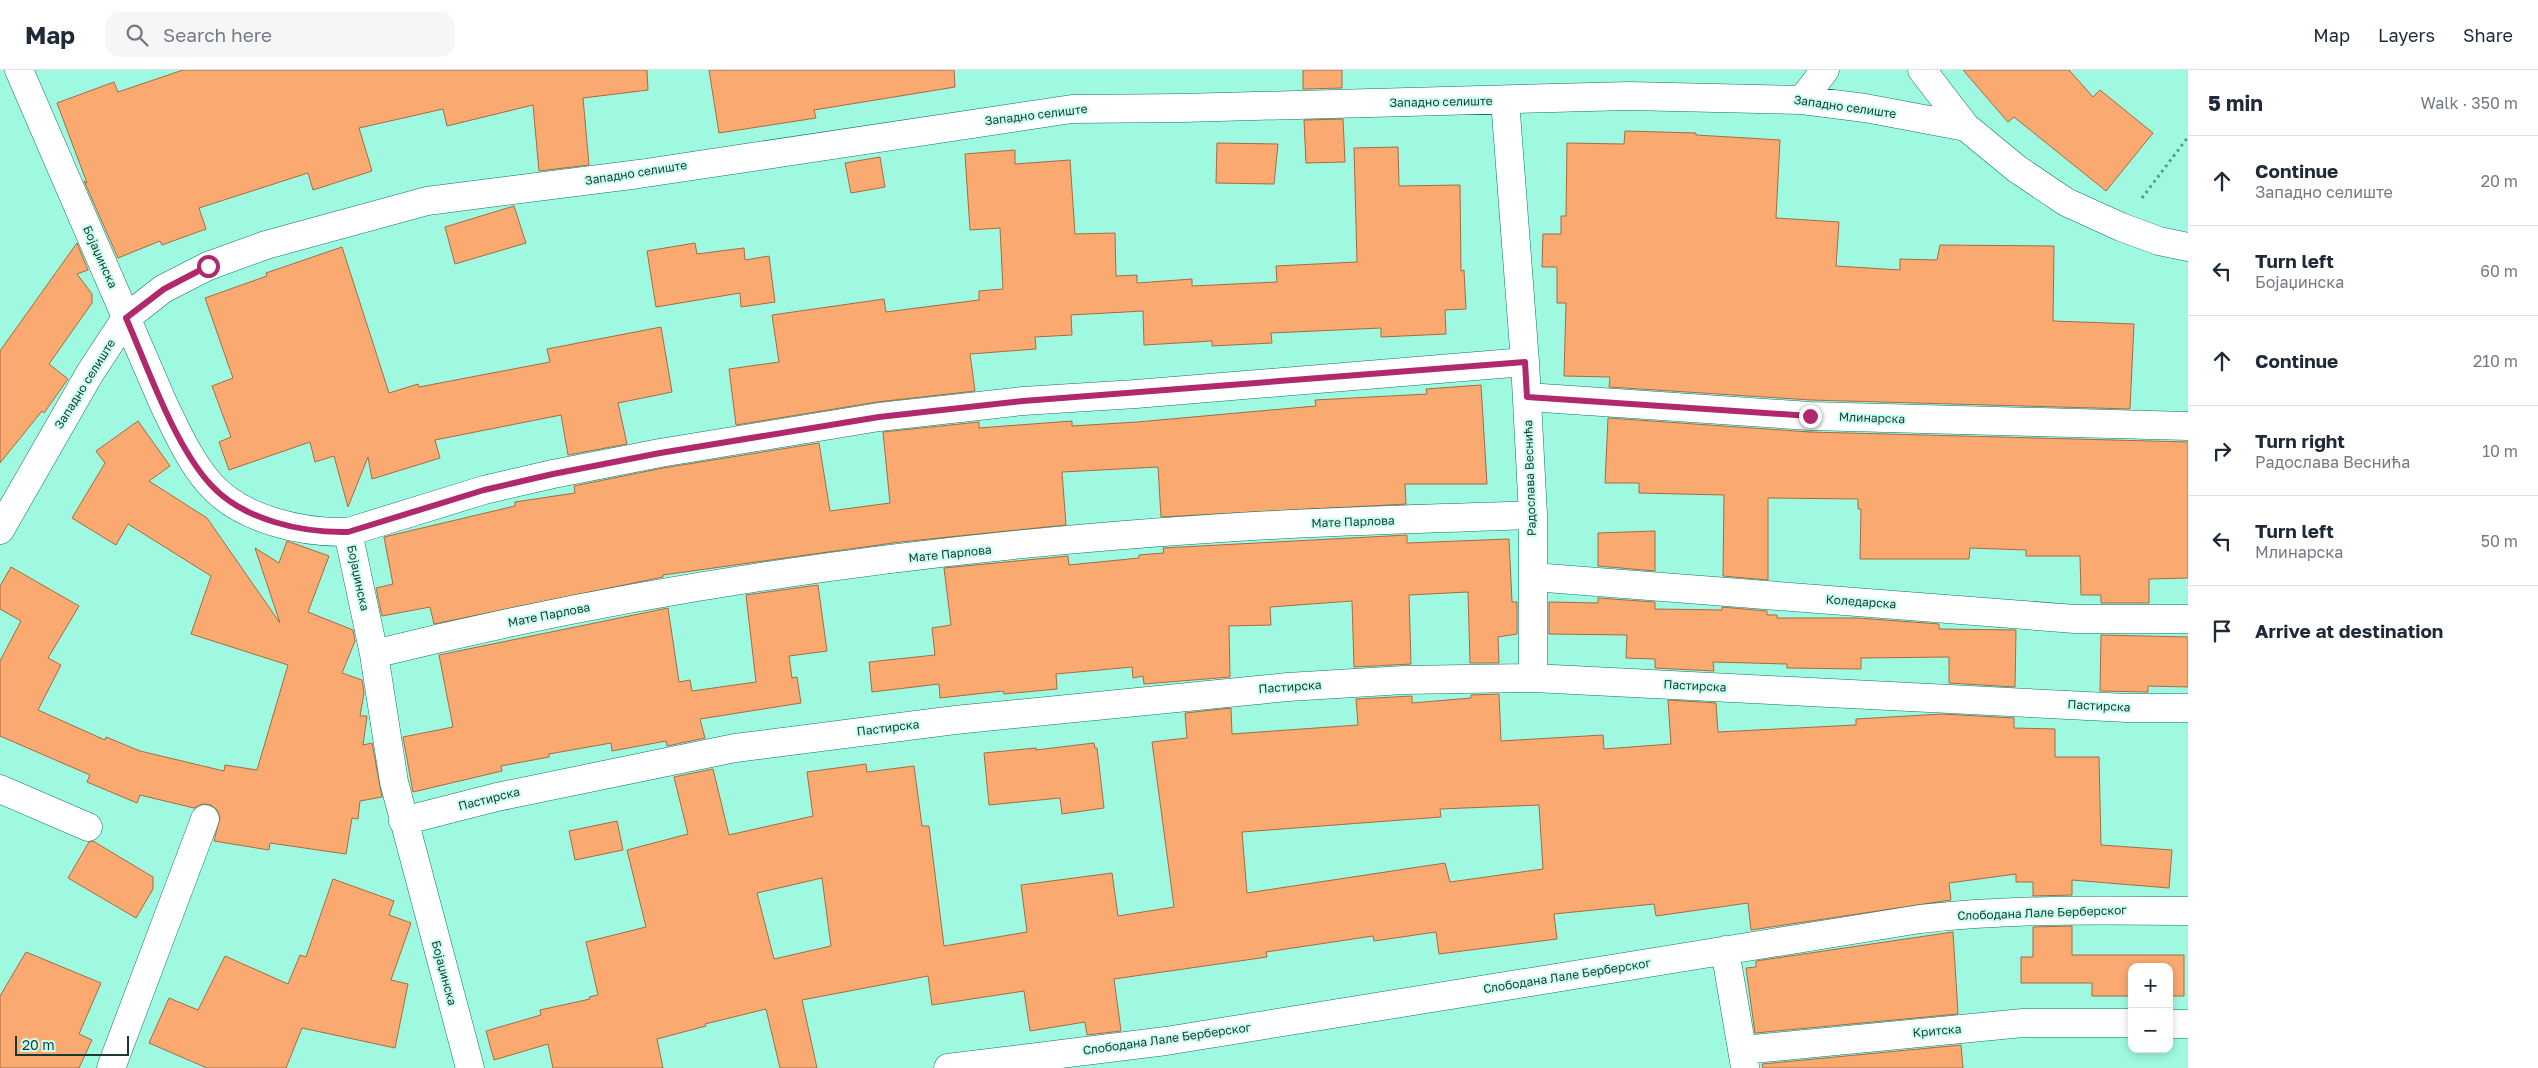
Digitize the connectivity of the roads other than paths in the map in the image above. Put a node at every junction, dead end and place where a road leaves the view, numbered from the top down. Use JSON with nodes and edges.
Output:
{"nodes":[{"id":1,"x":18,"y":70,"type":"edge"},
{"id":2,"x":1825,"y":70,"type":"edge"},
{"id":3,"x":1922,"y":70,"type":"edge"},
{"id":4,"x":1505,"y":100,"type":"junction"},
{"id":5,"x":1802,"y":100,"type":"junction"},
{"id":6,"x":1966,"y":127,"type":"junction"},
{"id":7,"x":2188,"y":247,"type":"edge"},
{"id":8,"x":126,"y":318,"type":"junction"},
{"id":9,"x":1525,"y":362,"type":"junction"},
{"id":10,"x":1527,"y":397,"type":"junction"},
{"id":11,"x":2188,"y":426,"type":"edge"},
{"id":12,"x":1533,"y":515,"type":"junction"},
{"id":13,"x":0,"y":530,"type":"edge"},
{"id":14,"x":348,"y":532,"type":"junction"},
{"id":15,"x":1534,"y":577,"type":"junction"},
{"id":16,"x":2188,"y":619,"type":"edge"},
{"id":17,"x":374,"y":654,"type":"junction"},
{"id":18,"x":1533,"y":678,"type":"junction"},
{"id":19,"x":2188,"y":708,"type":"edge"},
{"id":20,"x":0,"y":789,"type":"edge"},
{"id":21,"x":205,"y":819,"type":"dead end"},
{"id":22,"x":403,"y":822,"type":"junction"},
{"id":23,"x":88,"y":827,"type":"dead end"},
{"id":24,"x":2188,"y":911,"type":"edge"},
{"id":25,"x":1725,"y":950,"type":"junction"},
{"id":26,"x":2128,"y":1023,"type":"edge"},
{"id":27,"x":2173,"y":1024,"type":"edge"},
{"id":28,"x":2188,"y":1024,"type":"edge"},
{"id":29,"x":1744,"y":1059,"type":"edge"},
{"id":30,"x":111,"y":1068,"type":"edge"},
{"id":31,"x":470,"y":1068,"type":"edge"},
{"id":32,"x":948,"y":1068,"type":"edge"}],
"edges":[{"from":1,"to":8,"type":"street","name":"Бојаџинска"},
{"from":2,"to":5,"type":"street"},
{"from":3,"to":6,"type":"street"},
{"from":4,"to":5,"type":"street","name":"Западно селиште"},
{"from":4,"to":8,"type":"street","name":"Западно селиште"},
{"from":4,"to":9,"type":"street","name":"Радослава Веснића"},
{"from":5,"to":6,"type":"street","name":"Западно селиште"},
{"from":6,"to":7,"type":"street","name":"Западно селиште"},
{"from":8,"to":13,"type":"street","name":"Западно селиште"},
{"from":8,"to":14,"type":"street","name":"Бојаџинска"},
{"from":9,"to":10,"type":"street","name":"Радослава Веснића"},
{"from":9,"to":14,"type":"street"},
{"from":10,"to":11,"type":"street","name":"Млинарска"},
{"from":10,"to":12,"type":"street","name":"Радослава Веснића"},
{"from":12,"to":15,"type":"street","name":"Радослава Веснића"},
{"from":12,"to":17,"type":"street","name":"Мате Парлова"},
{"from":14,"to":17,"type":"street","name":"Бојаџинска"},
{"from":15,"to":16,"type":"street","name":"Коледарска"},
{"from":15,"to":18,"type":"street","name":"Радослава Веснића"},
{"from":17,"to":22,"type":"street","name":"Бојаџинска"},
{"from":18,"to":19,"type":"street","name":"Пастирска"},
{"from":18,"to":22,"type":"street","name":"Пастирска"},
{"from":20,"to":23,"type":"street"},
{"from":21,"to":30,"type":"street"},
{"from":22,"to":31,"type":"street","name":"Бојаџинска"},
{"from":24,"to":25,"type":"street","name":"Слободана Лале Берберског"},
{"from":25,"to":29,"type":"street"},
{"from":25,"to":32,"type":"street","name":"Слободана Лале Берберског"},
{"from":26,"to":29,"type":"street","name":"Критска"},
{"from":27,"to":28,"type":"street"}]}
